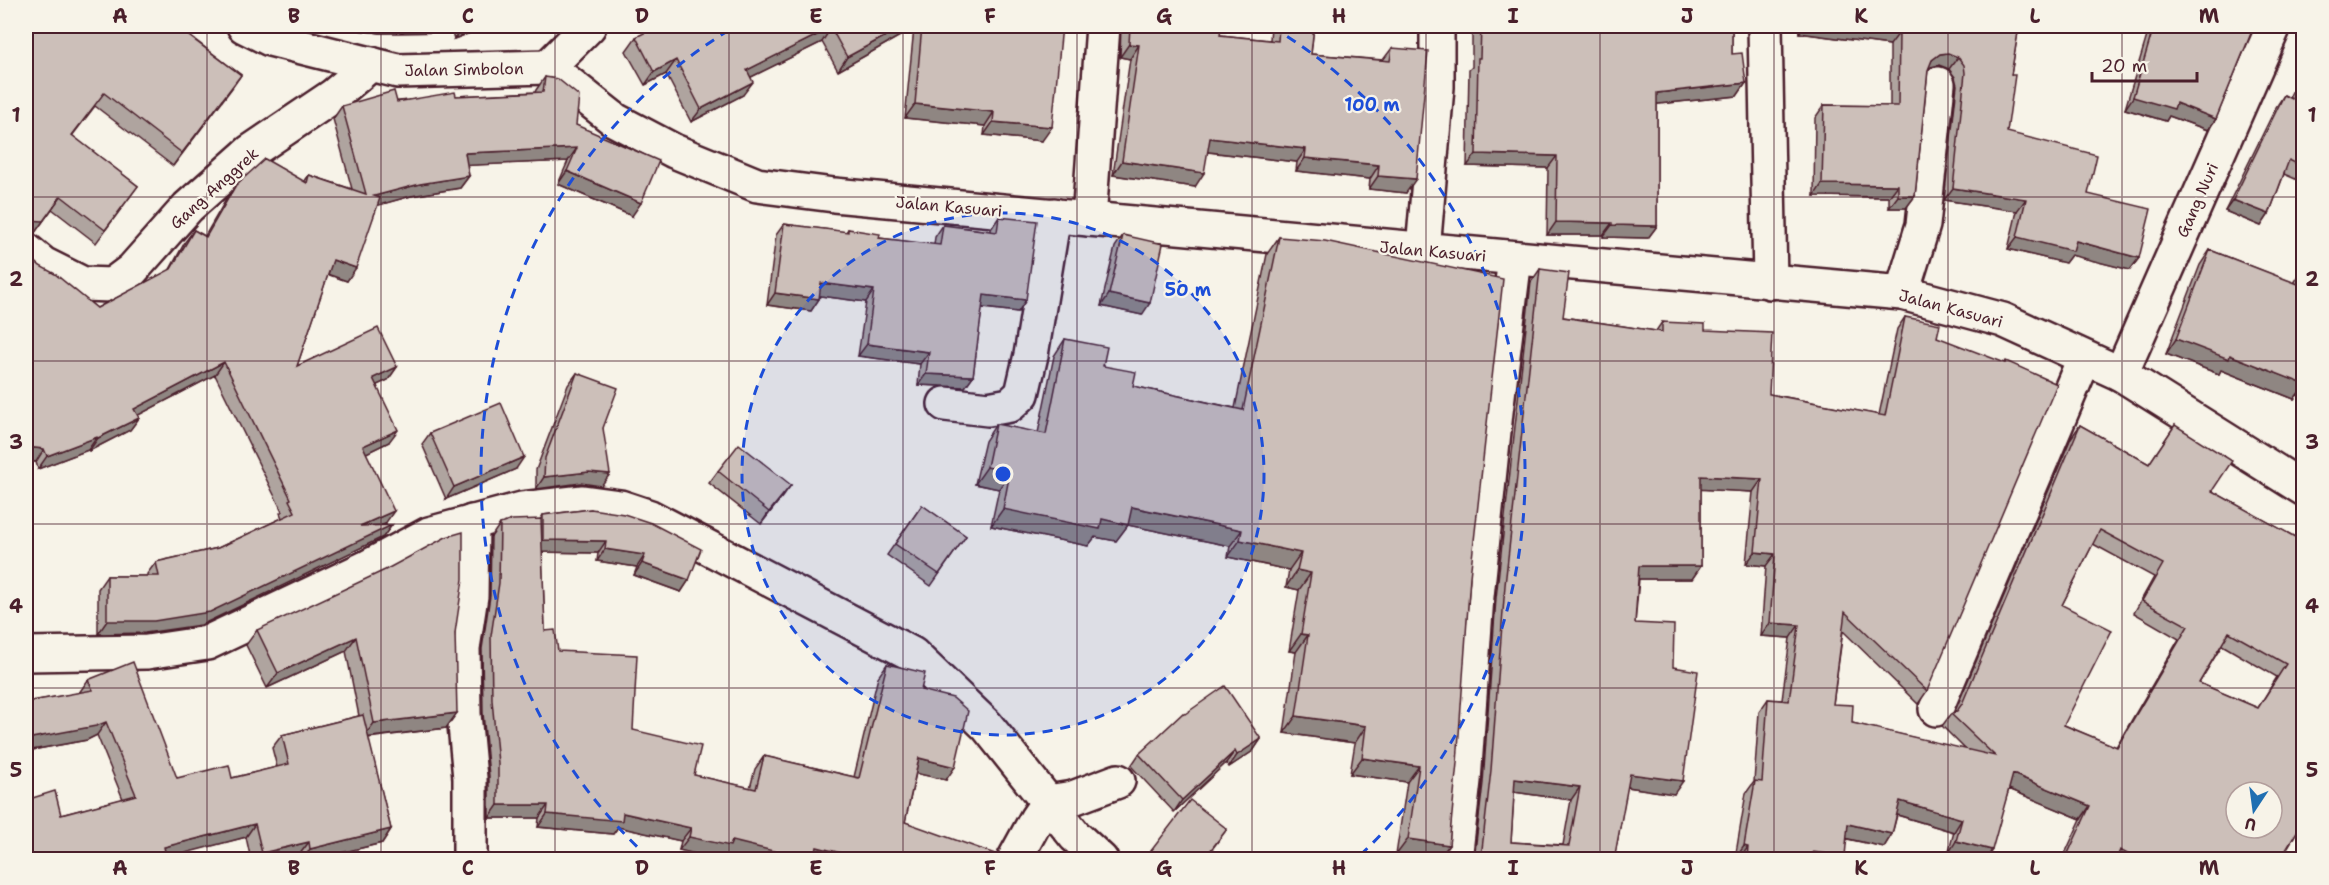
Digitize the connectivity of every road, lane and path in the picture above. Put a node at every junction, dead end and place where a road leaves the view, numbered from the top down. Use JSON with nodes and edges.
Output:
{"nodes":[{"id":1,"x":244,"y":26,"type":"edge"},
{"id":2,"x":590,"y":26,"type":"edge"},
{"id":3,"x":1102,"y":26,"type":"edge"},
{"id":4,"x":1437,"y":26,"type":"edge"},
{"id":5,"x":1765,"y":26,"type":"edge"},
{"id":6,"x":2274,"y":26,"type":"edge"},
{"id":7,"x":371,"y":64,"type":"junction"},
{"id":8,"x":548,"y":67,"type":"junction"},
{"id":9,"x":1938,"y":84,"type":"dead end"},
{"id":10,"x":1054,"y":215,"type":"junction"},
{"id":11,"x":1089,"y":219,"type":"junction"},
{"id":12,"x":26,"y":250,"type":"edge"},
{"id":13,"x":1423,"y":250,"type":"junction"},
{"id":14,"x":1515,"y":258,"type":"junction"},
{"id":15,"x":1770,"y":282,"type":"junction"},
{"id":16,"x":1902,"y":294,"type":"junction"},
{"id":17,"x":2084,"y":359,"type":"junction"},
{"id":18,"x":2121,"y":374,"type":"junction"},
{"id":19,"x":945,"y":404,"type":"dead end"},
{"id":20,"x":2304,"y":489,"type":"edge"},
{"id":21,"x":472,"y":522,"type":"junction"},
{"id":22,"x":26,"y":654,"type":"edge"},
{"id":23,"x":1936,"y":709,"type":"dead end"},
{"id":24,"x":1118,"y":781,"type":"dead end"},
{"id":25,"x":1048,"y":802,"type":"junction"},
{"id":26,"x":470,"y":860,"type":"edge"},
{"id":27,"x":1014,"y":860,"type":"edge"},
{"id":28,"x":1101,"y":860,"type":"edge"},
{"id":29,"x":1455,"y":860,"type":"edge"}],
"edges":[{"from":1,"to":7,"type":"street","name":"Jalan Simbolon"},
{"from":2,"to":8,"type":"street"},
{"from":3,"to":11,"type":"street"},
{"from":4,"to":13,"type":"street"},
{"from":5,"to":15,"type":"street"},
{"from":6,"to":18,"type":"street","name":"Gang Nuri"},
{"from":7,"to":8,"type":"street","name":"Jalan Simbolon"},
{"from":7,"to":12,"type":"street","name":"Gang Anggrek"},
{"from":8,"to":10,"type":"street","name":"Jalan Kasuari"},
{"from":9,"to":16,"type":"street"},
{"from":10,"to":11,"type":"street","name":"Jalan Kasuari"},
{"from":10,"to":19,"type":"street"},
{"from":11,"to":13,"type":"street","name":"Jalan Kasuari"},
{"from":13,"to":14,"type":"street","name":"Jalan Kasuari"},
{"from":14,"to":15,"type":"street","name":"Jalan Kasuari"},
{"from":14,"to":29,"type":"street"},
{"from":15,"to":16,"type":"street","name":"Jalan Kasuari"},
{"from":16,"to":17,"type":"street","name":"Jalan Kasuari"},
{"from":17,"to":18,"type":"street","name":"Jalan Kasuari"},
{"from":17,"to":23,"type":"street"},
{"from":18,"to":20,"type":"street","name":"Jalan Kasuari"},
{"from":21,"to":22,"type":"street"},
{"from":21,"to":25,"type":"street"},
{"from":21,"to":26,"type":"street"},
{"from":24,"to":25,"type":"street"},
{"from":25,"to":27,"type":"street"},
{"from":25,"to":28,"type":"street"}]}
